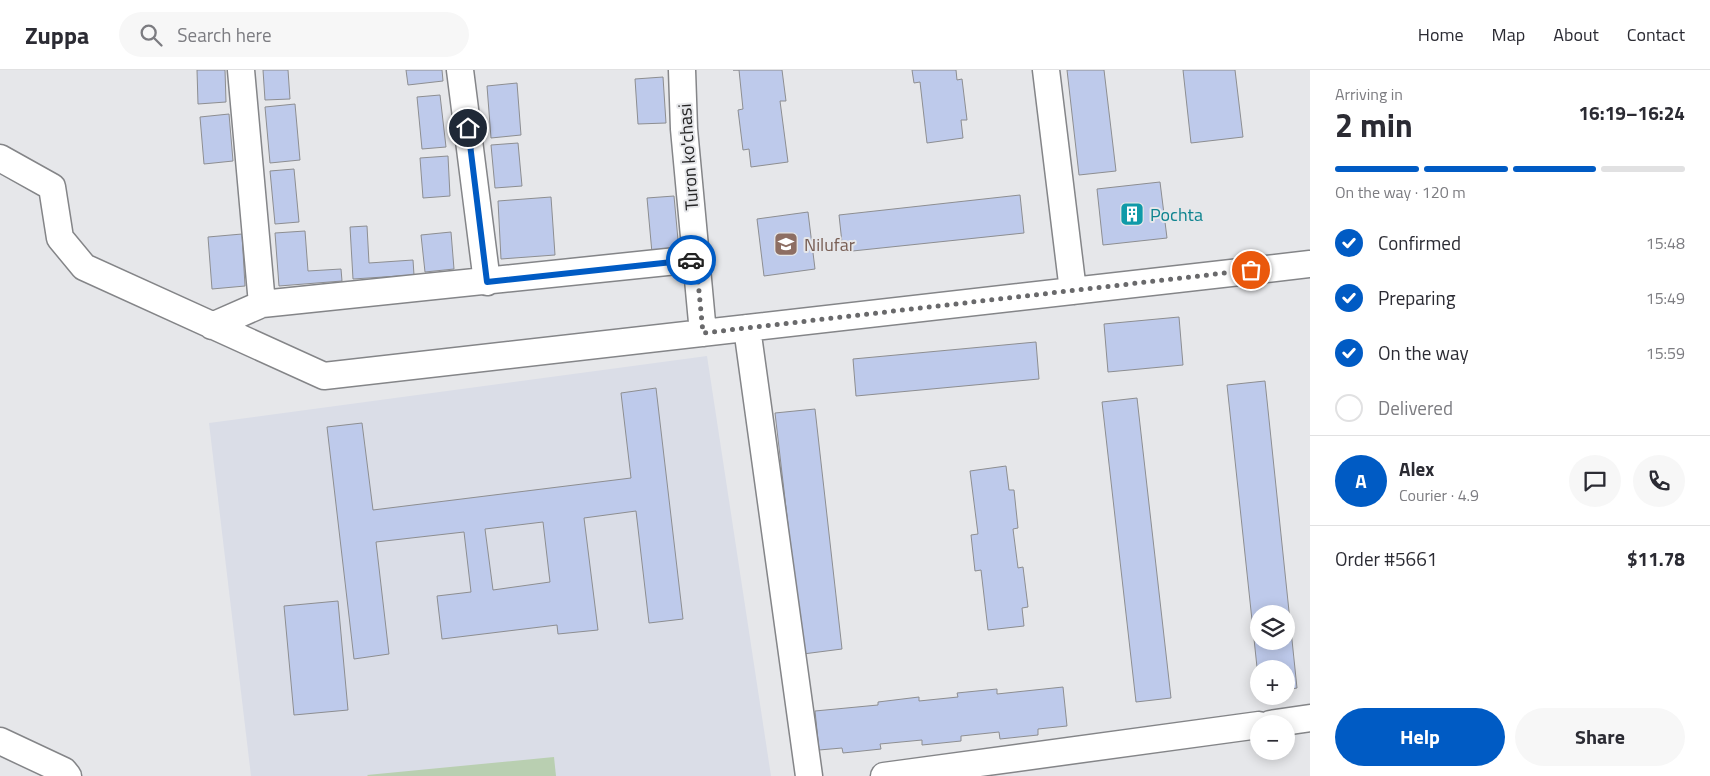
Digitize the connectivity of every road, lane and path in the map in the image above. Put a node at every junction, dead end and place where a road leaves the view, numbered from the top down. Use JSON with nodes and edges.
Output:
{"nodes":[{"id":1,"x":241,"y":70,"type":"edge"},
{"id":2,"x":460,"y":70,"type":"edge"},
{"id":3,"x":682,"y":70,"type":"edge"},
{"id":4,"x":1046,"y":70,"type":"edge"},
{"id":5,"x":0,"y":158,"type":"edge"},
{"id":6,"x":696,"y":260,"type":"junction"},
{"id":7,"x":1310,"y":264,"type":"edge"},
{"id":8,"x":487,"y":282,"type":"junction"},
{"id":9,"x":1073,"y":291,"type":"junction"},
{"id":10,"x":262,"y":304,"type":"junction"},
{"id":11,"x":212,"y":326,"type":"junction"},
{"id":12,"x":747,"y":328,"type":"junction"},
{"id":13,"x":703,"y":333,"type":"junction"},
{"id":14,"x":1310,"y":718,"type":"edge"},
{"id":15,"x":1295,"y":720,"type":"edge"},
{"id":16,"x":1250,"y":726,"type":"edge"},
{"id":17,"x":0,"y":741,"type":"edge"},
{"id":18,"x":68,"y":776,"type":"edge"},
{"id":19,"x":809,"y":776,"type":"edge"},
{"id":20,"x":884,"y":776,"type":"edge"}],
"edges":[{"from":1,"to":10,"type":"street"},
{"from":2,"to":8,"type":"street"},
{"from":3,"to":6,"type":"street","name":"Turon ko'chasi"},
{"from":4,"to":9,"type":"street"},
{"from":5,"to":11,"type":"street"},
{"from":6,"to":8,"type":"street"},
{"from":6,"to":13,"type":"street","name":"Turon ko'chasi"},
{"from":7,"to":9,"type":"street"},
{"from":8,"to":10,"type":"street"},
{"from":9,"to":12,"type":"street"},
{"from":10,"to":11,"type":"street"},
{"from":11,"to":13,"type":"street"},
{"from":12,"to":13,"type":"street"},
{"from":12,"to":19,"type":"street"},
{"from":14,"to":15,"type":"street"},
{"from":16,"to":20,"type":"street"},
{"from":17,"to":18,"type":"street"}]}
